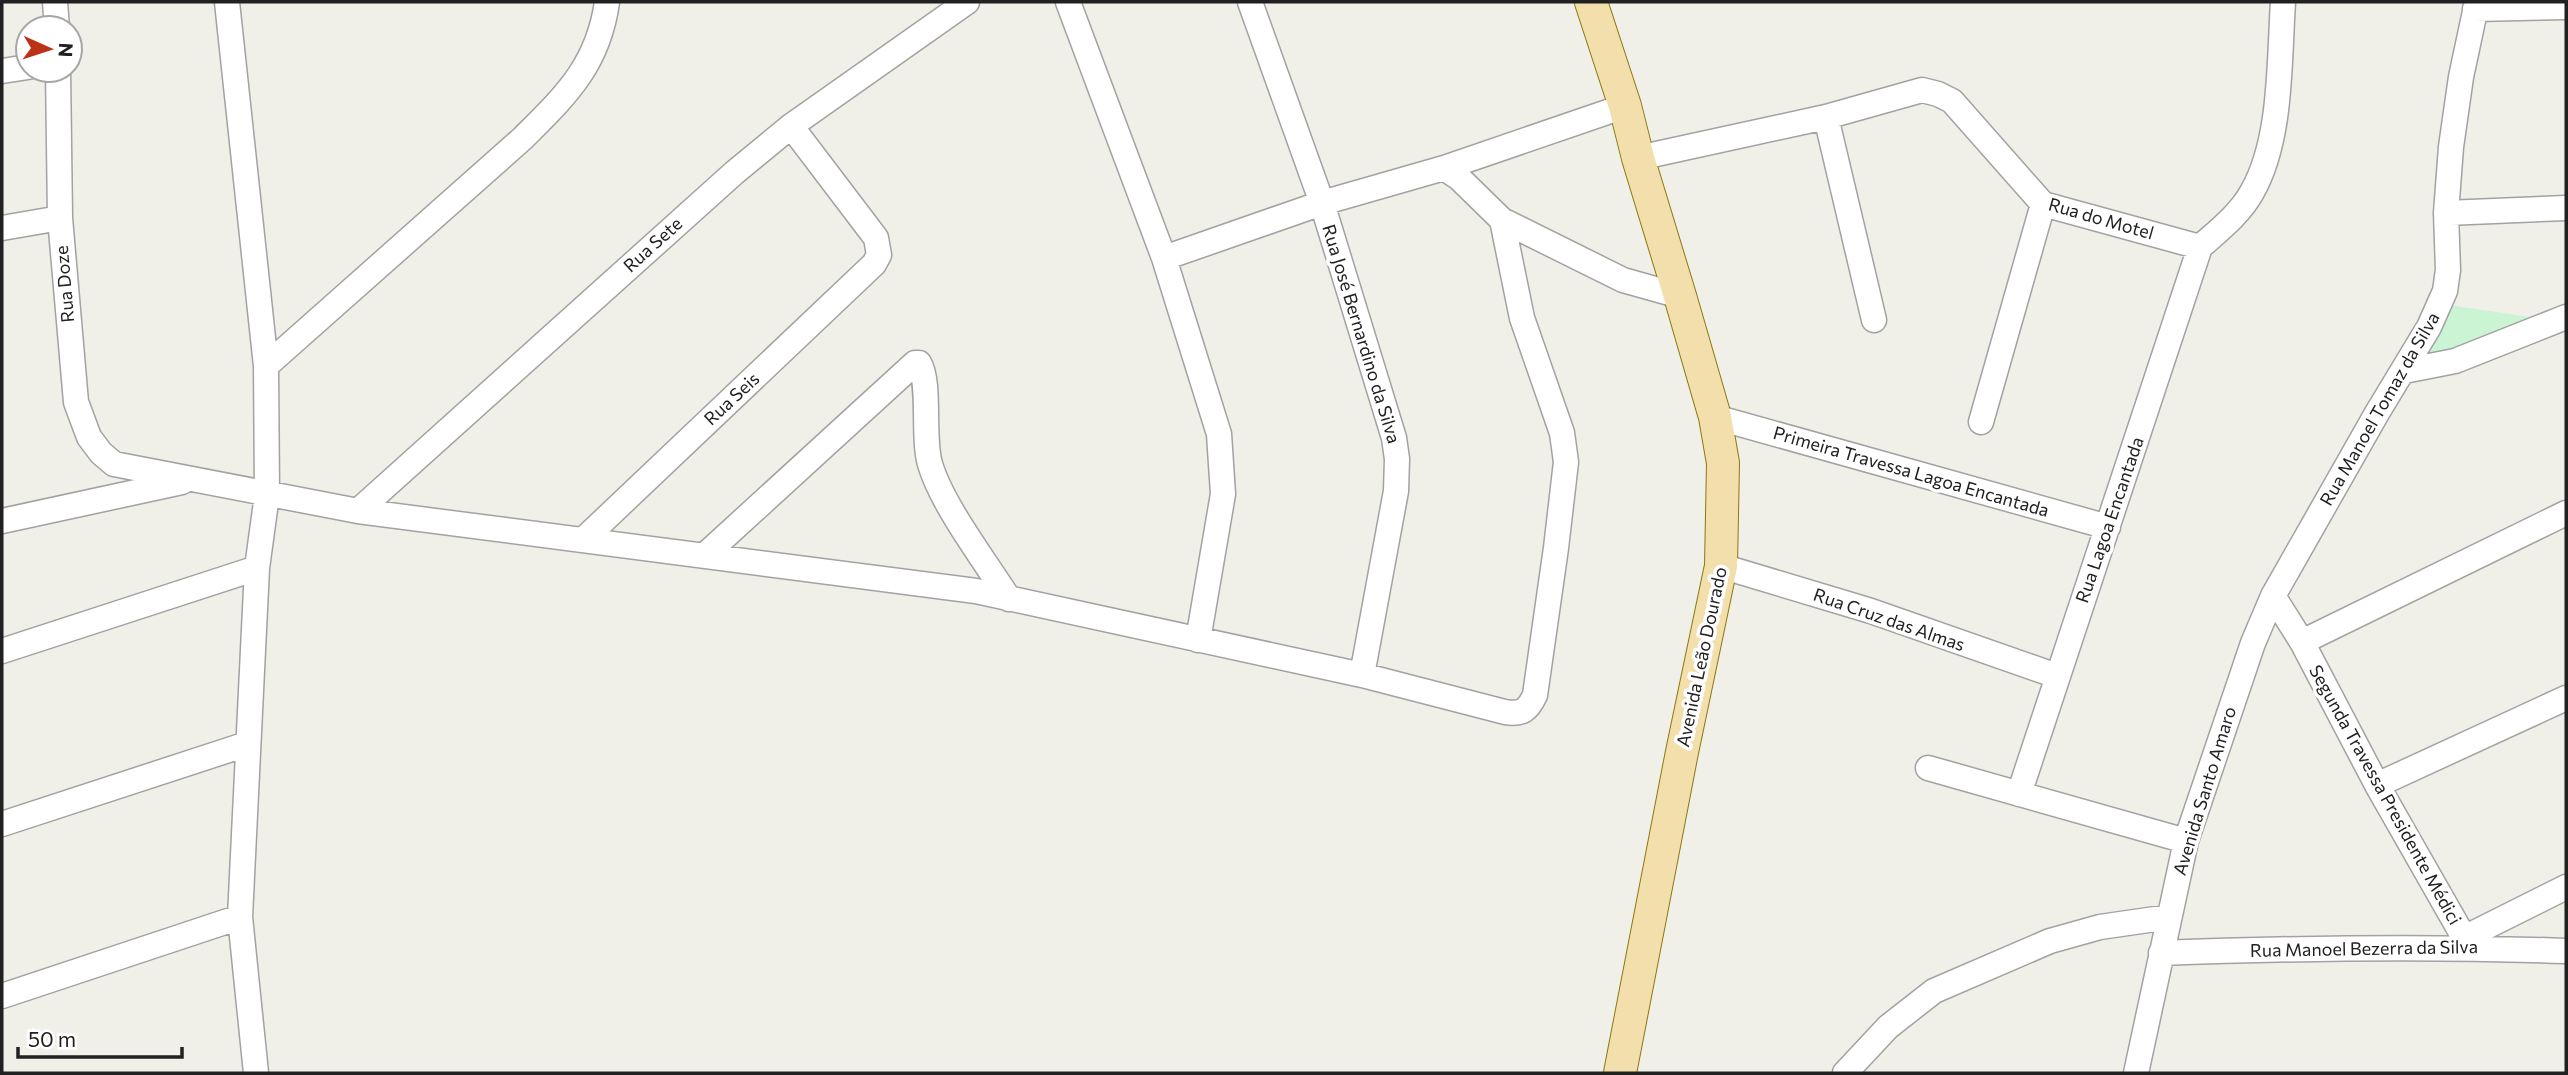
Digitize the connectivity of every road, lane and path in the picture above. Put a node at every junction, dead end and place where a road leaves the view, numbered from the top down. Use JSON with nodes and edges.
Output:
{"nodes":[{"id":1,"x":607,"y":2,"type":"edge"},
{"id":2,"x":967,"y":2,"type":"edge"},
{"id":3,"x":1068,"y":2,"type":"edge"},
{"id":4,"x":1250,"y":2,"type":"edge"},
{"id":5,"x":1591,"y":2,"type":"edge"},
{"id":6,"x":2283,"y":2,"type":"edge"},
{"id":7,"x":225,"y":4,"type":"edge"},
{"id":8,"x":2476,"y":5,"type":"edge"},
{"id":9,"x":2566,"y":7,"type":"edge"},
{"id":10,"x":58,"y":84,"type":"edge"},
{"id":11,"x":1625,"y":106,"type":"junction"},
{"id":12,"x":1826,"y":117,"type":"junction"},
{"id":13,"x":791,"y":126,"type":"junction"},
{"id":14,"x":1638,"y":158,"type":"junction"},
{"id":15,"x":1444,"y":168,"type":"junction"},
{"id":16,"x":1322,"y":203,"type":"junction"},
{"id":17,"x":2043,"y":204,"type":"junction"},
{"id":18,"x":2566,"y":208,"type":"edge"},
{"id":19,"x":2446,"y":213,"type":"junction"},
{"id":20,"x":60,"y":218,"type":"junction"},
{"id":21,"x":1502,"y":220,"type":"junction"},
{"id":22,"x":2,"y":228,"type":"edge"},
{"id":23,"x":2200,"y":247,"type":"junction"},
{"id":24,"x":1164,"y":258,"type":"junction"},
{"id":25,"x":1680,"y":296,"type":"junction"},
{"id":26,"x":2566,"y":317,"type":"edge"},
{"id":27,"x":1874,"y":320,"type":"dead end"},
{"id":28,"x":267,"y":366,"type":"junction"},
{"id":29,"x":2404,"y":371,"type":"junction"},
{"id":30,"x":1715,"y":416,"type":"junction"},
{"id":31,"x":1981,"y":422,"type":"dead end"},
{"id":32,"x":197,"y":479,"type":"junction"},
{"id":33,"x":267,"y":495,"type":"junction"},
{"id":34,"x":358,"y":511,"type":"junction"},
{"id":35,"x":2566,"y":513,"type":"edge"},
{"id":36,"x":2,"y":522,"type":"edge"},
{"id":37,"x":2108,"y":527,"type":"junction"},
{"id":38,"x":583,"y":540,"type":"junction"},
{"id":39,"x":705,"y":555,"type":"junction"},
{"id":40,"x":1721,"y":566,"type":"junction"},
{"id":41,"x":257,"y":568,"type":"junction"},
{"id":42,"x":2273,"y":596,"type":"junction"},
{"id":43,"x":1009,"y":599,"type":"junction"},
{"id":44,"x":1198,"y":639,"type":"junction"},
{"id":45,"x":2302,"y":642,"type":"junction"},
{"id":46,"x":2,"y":651,"type":"edge"},
{"id":47,"x":1362,"y":675,"type":"junction"},
{"id":48,"x":2057,"y":676,"type":"junction"},
{"id":49,"x":2566,"y":698,"type":"edge"},
{"id":50,"x":247,"y":744,"type":"junction"},
{"id":51,"x":1928,"y":768,"type":"dead end"},
{"id":52,"x":2377,"y":785,"type":"junction"},
{"id":53,"x":2019,"y":794,"type":"junction"},
{"id":54,"x":2,"y":824,"type":"edge"},
{"id":55,"x":2186,"y":841,"type":"junction"},
{"id":56,"x":2566,"y":887,"type":"edge"},
{"id":57,"x":240,"y":916,"type":"junction"},
{"id":58,"x":2169,"y":917,"type":"junction"},
{"id":59,"x":2467,"y":943,"type":"junction"},
{"id":60,"x":2566,"y":951,"type":"edge"},
{"id":61,"x":2161,"y":953,"type":"junction"},
{"id":62,"x":2,"y":996,"type":"edge"},
{"id":63,"x":256,"y":1073,"type":"edge"},
{"id":64,"x":1620,"y":1073,"type":"edge"},
{"id":65,"x":1839,"y":1073,"type":"edge"},
{"id":66,"x":1845,"y":1073,"type":"edge"},
{"id":67,"x":2136,"y":1073,"type":"edge"}],
"edges":[{"from":1,"to":28,"type":"street"},
{"from":2,"to":13,"type":"street","name":"Rua Sete"},
{"from":3,"to":24,"type":"street"},
{"from":4,"to":16,"type":"street","name":"Rua José Bernardino da Silva"},
{"from":5,"to":11,"type":"main road","name":"Avenida Leão Dourado"},
{"from":6,"to":23,"type":"street"},
{"from":7,"to":28,"type":"street"},
{"from":8,"to":9,"type":"street"},
{"from":8,"to":19,"type":"street","name":"Rua Manoel Tomaz da Silva"},
{"from":10,"to":20,"type":"street","name":"Rua Doze"},
{"from":11,"to":14,"type":"main road","name":"Avenida Leão Dourado"},
{"from":11,"to":15,"type":"street"},
{"from":12,"to":14,"type":"street"},
{"from":12,"to":17,"type":"street","name":"Rua do Motel"},
{"from":12,"to":27,"type":"street"},
{"from":13,"to":34,"type":"street","name":"Rua Sete"},
{"from":13,"to":38,"type":"street","name":"Rua Seis"},
{"from":14,"to":25,"type":"main road","name":"Avenida Leão Dourado"},
{"from":15,"to":16,"type":"street"},
{"from":15,"to":21,"type":"street"},
{"from":16,"to":24,"type":"street"},
{"from":16,"to":47,"type":"street","name":"Rua José Bernardino da Silva"},
{"from":17,"to":23,"type":"street","name":"Rua do Motel"},
{"from":17,"to":31,"type":"street"},
{"from":18,"to":19,"type":"street"},
{"from":19,"to":29,"type":"street","name":"Rua Manoel Tomaz da Silva"},
{"from":20,"to":22,"type":"street"},
{"from":20,"to":32,"type":"street","name":"Rua Doze"},
{"from":21,"to":25,"type":"street"},
{"from":21,"to":47,"type":"street","name":"Rua Doze"},
{"from":23,"to":37,"type":"street","name":"Rua Lagoa Encantada"},
{"from":24,"to":44,"type":"street"},
{"from":25,"to":30,"type":"main road","name":"Avenida Leão Dourado"},
{"from":26,"to":29,"type":"street"},
{"from":28,"to":33,"type":"street"},
{"from":29,"to":42,"type":"street","name":"Rua Manoel Tomaz da Silva"},
{"from":30,"to":37,"type":"street","name":"Primeira Travessa Lagoa Encantada"},
{"from":30,"to":40,"type":"main road","name":"Avenida Leão Dourado"},
{"from":32,"to":33,"type":"street","name":"Rua Doze"},
{"from":32,"to":36,"type":"street"},
{"from":33,"to":34,"type":"street","name":"Rua Doze"},
{"from":33,"to":41,"type":"street"},
{"from":34,"to":38,"type":"street","name":"Rua Doze"},
{"from":35,"to":45,"type":"street"},
{"from":37,"to":48,"type":"street","name":"Rua Lagoa Encantada"},
{"from":38,"to":39,"type":"street","name":"Rua Doze"},
{"from":39,"to":43,"type":"street","name":"Rua Doze"},
{"from":39,"to":43,"type":"street"},
{"from":40,"to":48,"type":"street","name":"Rua Cruz das Almas"},
{"from":40,"to":64,"type":"main road","name":"Avenida Leão Dourado"},
{"from":41,"to":46,"type":"street"},
{"from":41,"to":50,"type":"street"},
{"from":42,"to":45,"type":"street","name":"Segunda Travessa Presidente Médici"},
{"from":42,"to":55,"type":"street","name":"Avenida Santo Amaro"},
{"from":43,"to":44,"type":"street","name":"Rua Doze"},
{"from":44,"to":47,"type":"street","name":"Rua Doze"},
{"from":45,"to":52,"type":"street","name":"Segunda Travessa Presidente Médici"},
{"from":48,"to":53,"type":"street","name":"Rua Lagoa Encantada"},
{"from":49,"to":52,"type":"street"},
{"from":50,"to":54,"type":"street"},
{"from":50,"to":57,"type":"street"},
{"from":51,"to":53,"type":"street"},
{"from":52,"to":59,"type":"street","name":"Segunda Travessa Presidente Médici"},
{"from":53,"to":55,"type":"street"},
{"from":55,"to":58,"type":"street","name":"Avenida Santo Amaro"},
{"from":56,"to":59,"type":"street"},
{"from":57,"to":62,"type":"street"},
{"from":57,"to":63,"type":"street"},
{"from":58,"to":61,"type":"street","name":"Avenida Santo Amaro"},
{"from":58,"to":66,"type":"street"},
{"from":59,"to":60,"type":"street","name":"Rua Manoel Bezerra da Silva"},
{"from":59,"to":61,"type":"street","name":"Rua Manoel Bezerra da Silva"},
{"from":61,"to":67,"type":"street","name":"Avenida Santo Amaro"},
{"from":65,"to":66,"type":"street"}]}
